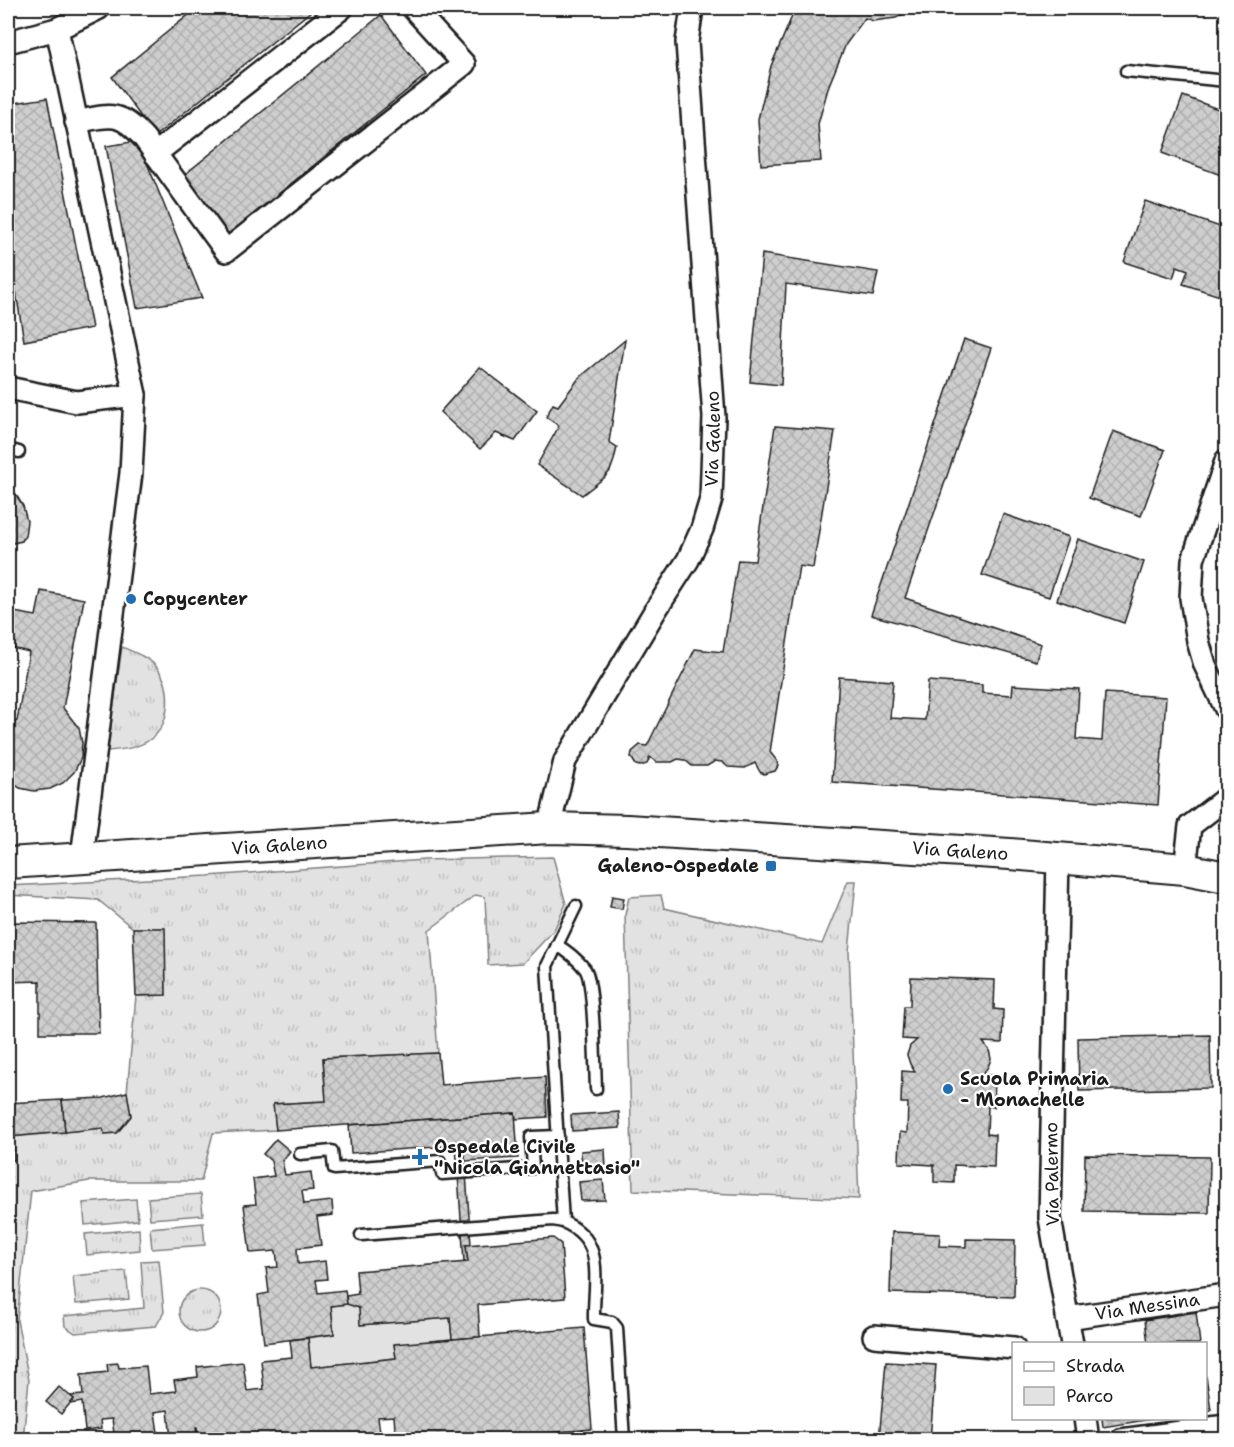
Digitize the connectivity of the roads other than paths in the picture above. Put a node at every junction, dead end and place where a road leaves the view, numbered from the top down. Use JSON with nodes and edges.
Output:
{"nodes":[{"id":1,"x":99,"y":8,"type":"edge"},
{"id":2,"x":342,"y":8,"type":"edge"},
{"id":3,"x":413,"y":8,"type":"edge"},
{"id":4,"x":692,"y":8,"type":"edge"},
{"id":5,"x":57,"y":29,"type":"junction"},
{"id":6,"x":8,"y":42,"type":"edge"},
{"id":7,"x":1126,"y":71,"type":"dead end"},
{"id":8,"x":1227,"y":81,"type":"edge"},
{"id":9,"x":76,"y":122,"type":"junction"},
{"id":10,"x":155,"y":154,"type":"junction"},
{"id":11,"x":8,"y":387,"type":"edge"},
{"id":12,"x":135,"y":395,"type":"junction"},
{"id":13,"x":1227,"y":461,"type":"edge"},
{"id":14,"x":1227,"y":709,"type":"edge"},
{"id":15,"x":1227,"y":798,"type":"edge"},
{"id":16,"x":549,"y":828,"type":"junction"},
{"id":17,"x":82,"y":857,"type":"junction"},
{"id":18,"x":1058,"y":858,"type":"junction"},
{"id":19,"x":8,"y":863,"type":"edge"},
{"id":20,"x":1185,"y":868,"type":"junction"},
{"id":21,"x":1227,"y":877,"type":"edge"},
{"id":22,"x":576,"y":906,"type":"dead end"},
{"id":23,"x":556,"y":945,"type":"junction"},
{"id":24,"x":596,"y":1089,"type":"dead end"},
{"id":25,"x":558,"y":1136,"type":"junction"},
{"id":26,"x":300,"y":1154,"type":"dead end"},
{"id":27,"x":562,"y":1222,"type":"junction"},
{"id":28,"x":361,"y":1235,"type":"dead end"},
{"id":29,"x":1227,"y":1294,"type":"edge"},
{"id":30,"x":1067,"y":1318,"type":"junction"},
{"id":31,"x":874,"y":1336,"type":"dead end"},
{"id":32,"x":1072,"y":1342,"type":"edge"},
{"id":33,"x":1012,"y":1348,"type":"edge"},
{"id":34,"x":1085,"y":1420,"type":"edge"},
{"id":35,"x":1227,"y":1426,"type":"edge"},
{"id":36,"x":624,"y":1440,"type":"edge"},
{"id":37,"x":1088,"y":1440,"type":"edge"},
{"id":38,"x":1121,"y":1440,"type":"edge"}],
"edges":[{"from":1,"to":5,"type":"street"},
{"from":2,"to":10,"type":"street"},
{"from":3,"to":10,"type":"street"},
{"from":4,"to":16,"type":"street","name":"Via Galeno"},
{"from":5,"to":6,"type":"street"},
{"from":5,"to":9,"type":"street"},
{"from":7,"to":8,"type":"lane"},
{"from":9,"to":10,"type":"street"},
{"from":9,"to":12,"type":"street"},
{"from":11,"to":12,"type":"street"},
{"from":12,"to":17,"type":"street"},
{"from":13,"to":14,"type":"street"},
{"from":15,"to":20,"type":"street"},
{"from":16,"to":17,"type":"main road","name":"Via Galeno"},
{"from":16,"to":18,"type":"main road","name":"Via Galeno"},
{"from":17,"to":19,"type":"main road","name":"Via Galeno"},
{"from":18,"to":20,"type":"main road","name":"Via Galeno"},
{"from":18,"to":30,"type":"street","name":"Via Palermo"},
{"from":20,"to":21,"type":"main road","name":"Via Galeno"},
{"from":22,"to":23,"type":"lane"},
{"from":23,"to":24,"type":"lane"},
{"from":23,"to":25,"type":"lane"},
{"from":25,"to":26,"type":"lane"},
{"from":25,"to":27,"type":"lane"},
{"from":27,"to":28,"type":"lane"},
{"from":27,"to":36,"type":"lane"},
{"from":29,"to":30,"type":"street","name":"Via Messina"},
{"from":30,"to":32,"type":"street","name":"Via Palermo"},
{"from":31,"to":33,"type":"street"},
{"from":34,"to":37,"type":"street"},
{"from":35,"to":38,"type":"street"}]}
